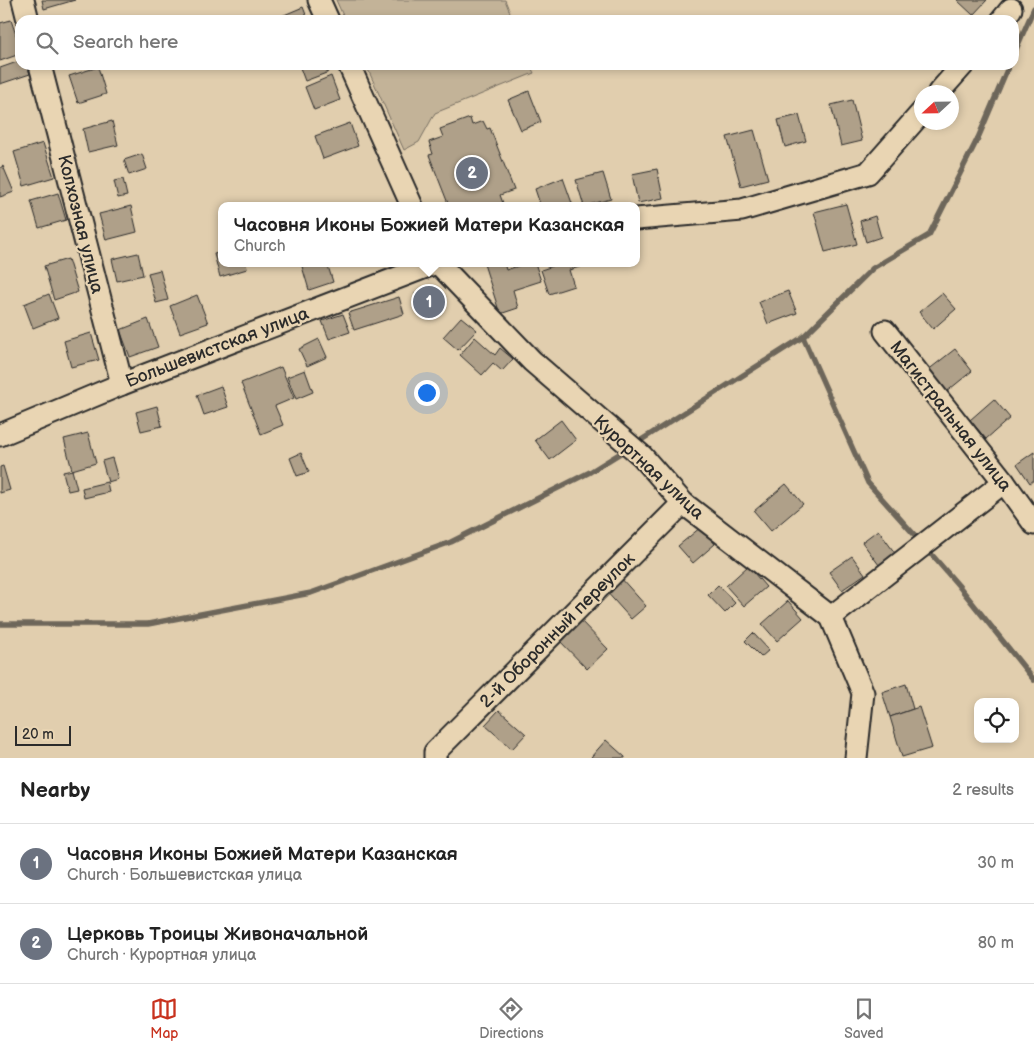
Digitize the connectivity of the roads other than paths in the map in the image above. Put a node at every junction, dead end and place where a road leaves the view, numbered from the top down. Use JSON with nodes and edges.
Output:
{"nodes":[{"id":1,"x":23,"y":0,"type":"edge"},
{"id":2,"x":319,"y":0,"type":"edge"},
{"id":3,"x":27,"y":15,"type":"edge"},
{"id":4,"x":326,"y":15,"type":"edge"},
{"id":5,"x":41,"y":70,"type":"edge"},
{"id":6,"x":350,"y":70,"type":"edge"},
{"id":7,"x":959,"y":70,"type":"edge"},
{"id":8,"x":945,"y":85,"type":"edge"},
{"id":9,"x":914,"y":121,"type":"edge"},
{"id":10,"x":410,"y":202,"type":"edge"},
{"id":11,"x":640,"y":219,"type":"edge"},
{"id":12,"x":427,"y":267,"type":"edge"},
{"id":13,"x":441,"y":267,"type":"edge"},
{"id":14,"x":885,"y":332,"type":"dead end"},
{"id":15,"x":122,"y":384,"type":"junction"},
{"id":16,"x":0,"y":435,"type":"edge"},
{"id":17,"x":1004,"y":482,"type":"junction"},
{"id":18,"x":683,"y":503,"type":"junction"},
{"id":19,"x":1034,"y":524,"type":"edge"},
{"id":20,"x":831,"y":617,"type":"junction"},
{"id":21,"x":435,"y":758,"type":"edge"},
{"id":22,"x":856,"y":758,"type":"edge"}],
"edges":[{"from":1,"to":3,"type":"street"},
{"from":2,"to":4,"type":"street"},
{"from":5,"to":15,"type":"street","name":"Колхозная улица"},
{"from":6,"to":10,"type":"street"},
{"from":7,"to":8,"type":"street"},
{"from":9,"to":11,"type":"street"},
{"from":12,"to":15,"type":"street","name":"Большевистская улица"},
{"from":13,"to":18,"type":"street","name":"Курортная улица"},
{"from":14,"to":17,"type":"street","name":"Магистральная улица"},
{"from":15,"to":16,"type":"street","name":"Большевистская улица"},
{"from":17,"to":19,"type":"street","name":"Магистральная улица"},
{"from":17,"to":20,"type":"street"},
{"from":18,"to":20,"type":"street","name":"Курортная улица"},
{"from":18,"to":21,"type":"street","name":"2-й Оборонный переулок"},
{"from":20,"to":22,"type":"street","name":"Курортная улица"}]}
